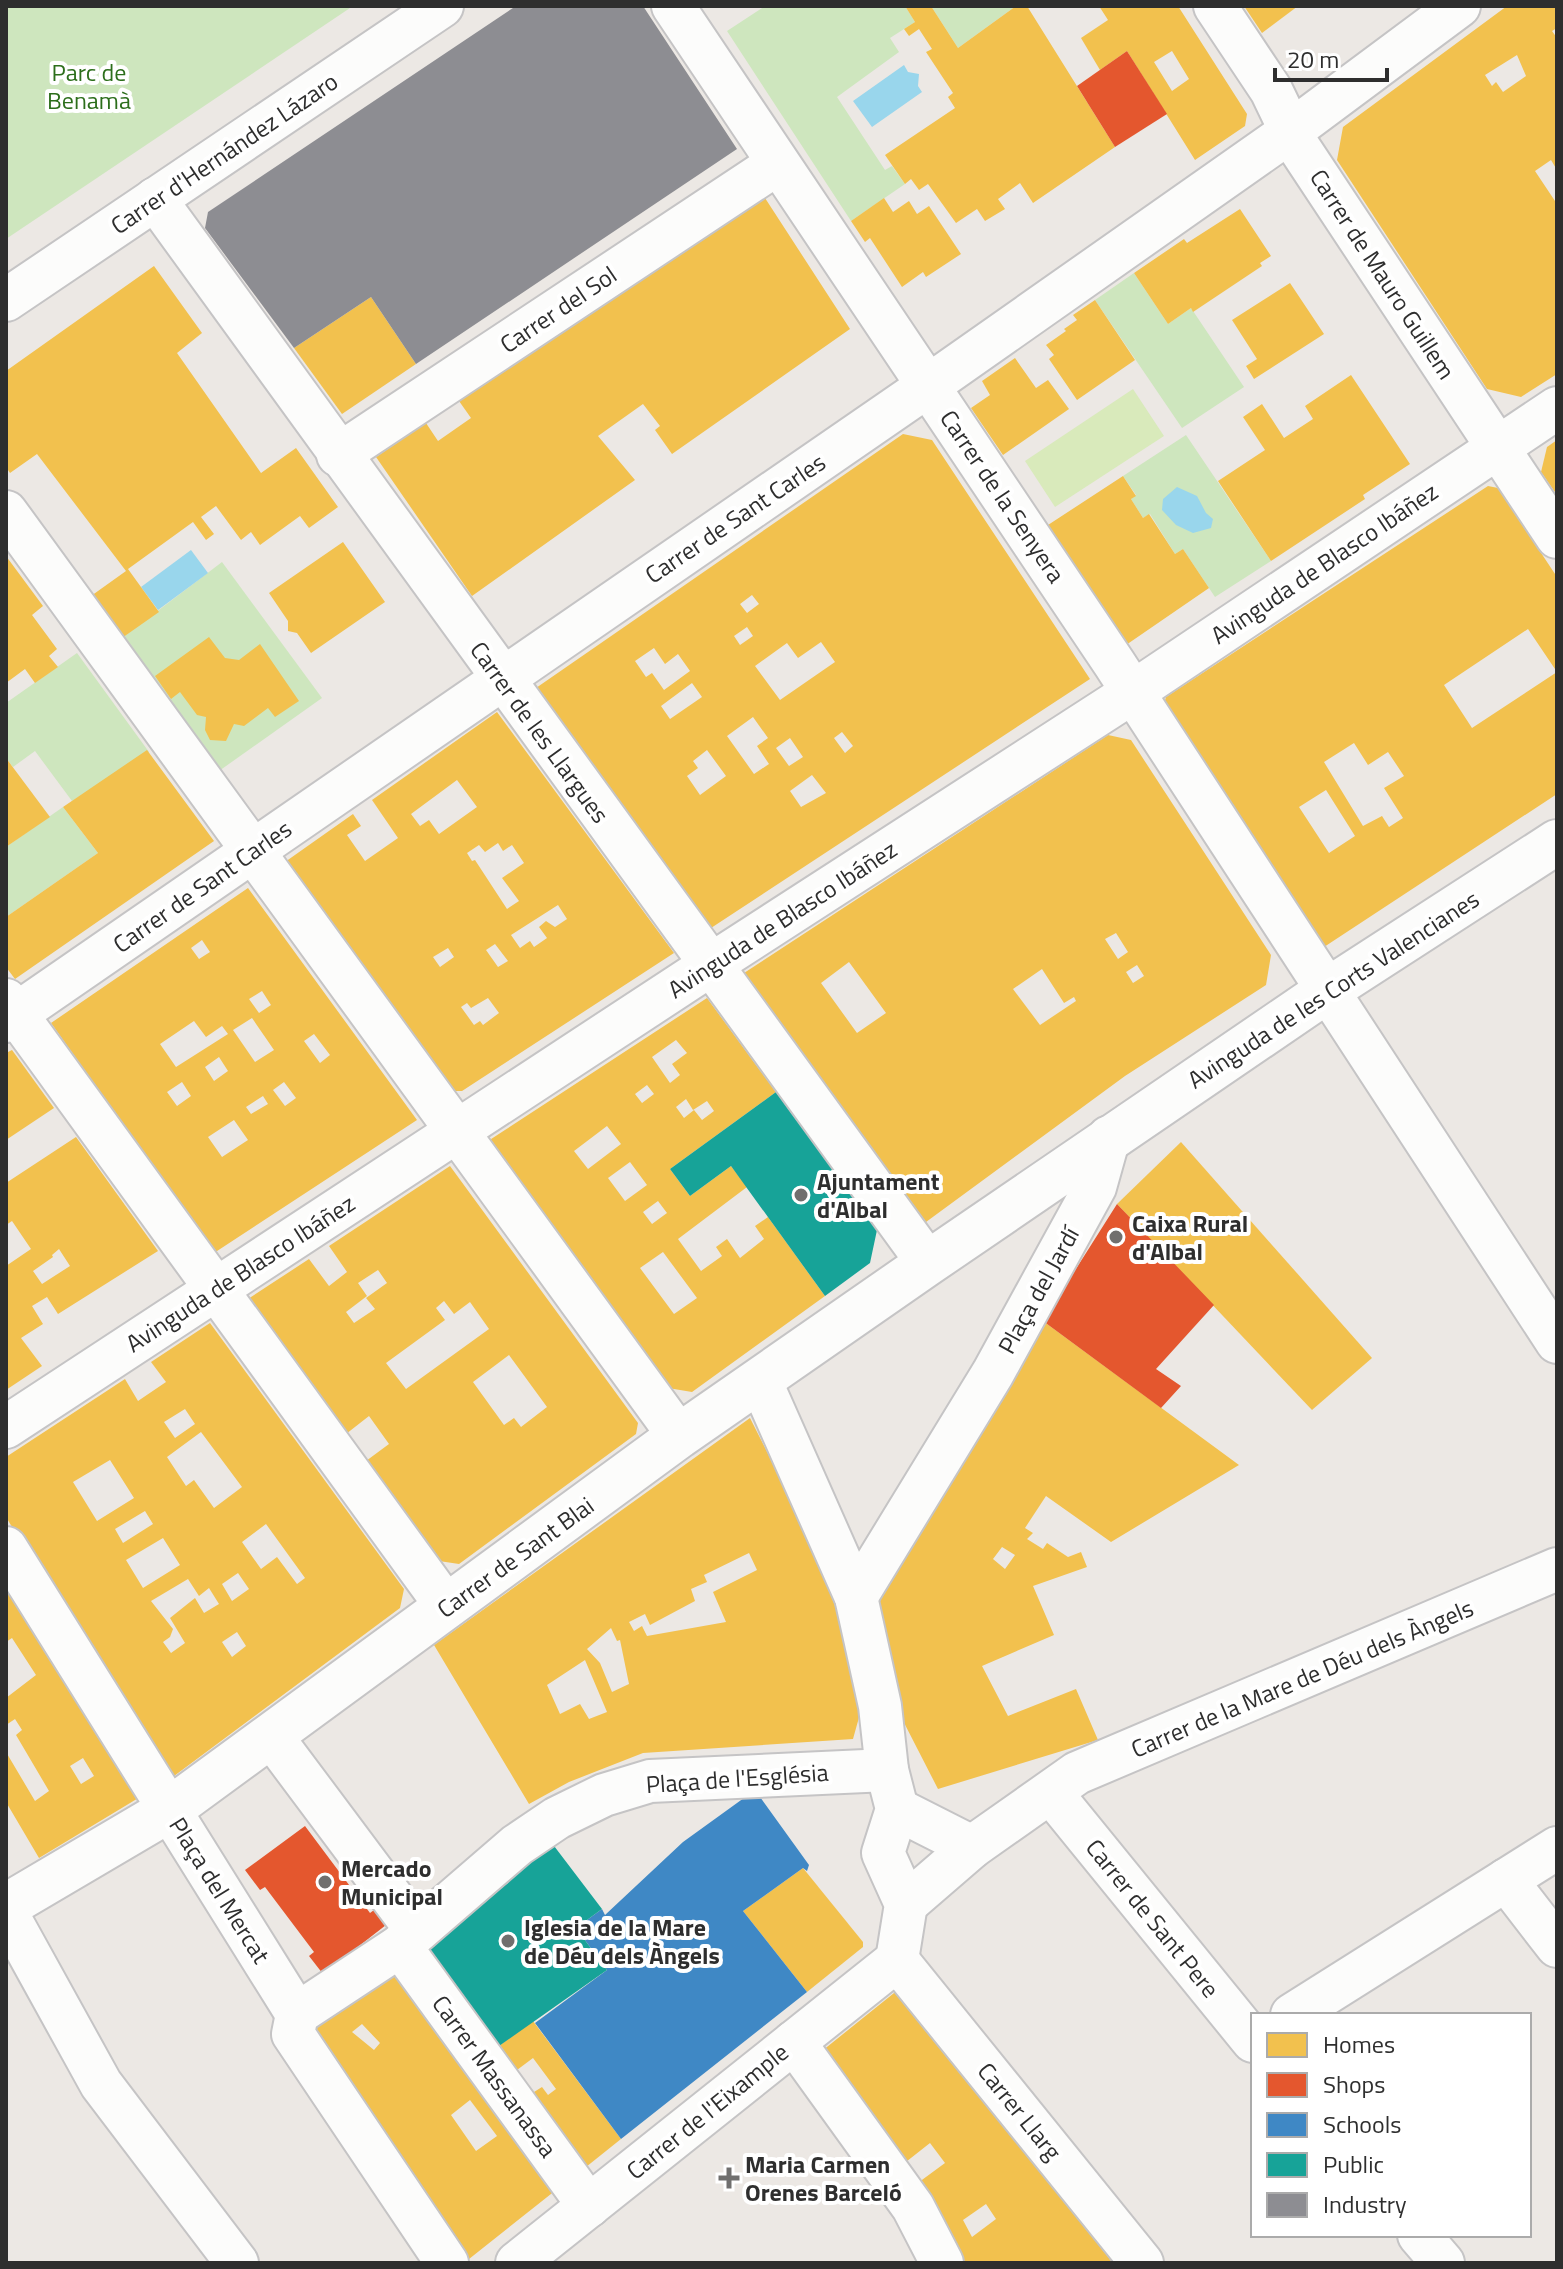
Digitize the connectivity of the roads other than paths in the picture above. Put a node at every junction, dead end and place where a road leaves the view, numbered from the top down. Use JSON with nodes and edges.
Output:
{"nodes":[{"id":1,"x":442,"y":6,"type":"edge"},
{"id":2,"x":673,"y":6,"type":"edge"},
{"id":3,"x":1215,"y":6,"type":"edge"},
{"id":4,"x":1459,"y":6,"type":"edge"},
{"id":5,"x":1291,"y":131,"type":"junction"},
{"id":6,"x":777,"y":164,"type":"junction"},
{"id":7,"x":155,"y":199,"type":"junction"},
{"id":8,"x":6,"y":300,"type":"edge"},
{"id":9,"x":929,"y":385,"type":"junction"},
{"id":10,"x":1557,"y":408,"type":"edge"},
{"id":11,"x":1497,"y":447,"type":"junction"},
{"id":12,"x":338,"y":455,"type":"junction"},
{"id":13,"x":6,"y":512,"type":"edge"},
{"id":14,"x":1557,"y":537,"type":"edge"},
{"id":15,"x":500,"y":678,"type":"junction"},
{"id":16,"x":1133,"y":692,"type":"junction"},
{"id":17,"x":1557,"y":842,"type":"edge"},
{"id":18,"x":252,"y":852,"type":"junction"},
{"id":19,"x":712,"y":964,"type":"junction"},
{"id":20,"x":1328,"y":990,"type":"junction"},
{"id":21,"x":9,"y":1011,"type":"edge"},
{"id":22,"x":456,"y":1132,"type":"junction"},
{"id":23,"x":1109,"y":1137,"type":"junction"},
{"id":24,"x":928,"y":1263,"type":"junction"},
{"id":25,"x":215,"y":1288,"type":"junction"},
{"id":26,"x":1557,"y":1342,"type":"edge"},
{"id":27,"x":760,"y":1380,"type":"junction"},
{"id":28,"x":6,"y":1427,"type":"edge"},
{"id":29,"x":679,"y":1436,"type":"junction"},
{"id":30,"x":6,"y":1548,"type":"edge"},
{"id":31,"x":1557,"y":1569,"type":"edge"},
{"id":32,"x":856,"y":1597,"type":"junction"},
{"id":33,"x":447,"y":1607,"type":"junction"},
{"id":34,"x":272,"y":1737,"type":"junction"},
{"id":35,"x":892,"y":1789,"type":"junction"},
{"id":36,"x":1052,"y":1794,"type":"junction"},
{"id":37,"x":169,"y":1810,"type":"junction"},
{"id":38,"x":972,"y":1847,"type":"junction"},
{"id":39,"x":1557,"y":1848,"type":"edge"},
{"id":40,"x":1506,"y":1880,"type":"junction"},
{"id":41,"x":906,"y":1904,"type":"junction"},
{"id":42,"x":6,"y":1909,"type":"edge"},
{"id":43,"x":409,"y":1939,"type":"junction"},
{"id":44,"x":1557,"y":1946,"type":"edge"},
{"id":45,"x":897,"y":1960,"type":"junction"},
{"id":46,"x":1295,"y":2013,"type":"edge"},
{"id":47,"x":297,"y":2014,"type":"junction"},
{"id":48,"x":1251,"y":2038,"type":"edge"},
{"id":49,"x":794,"y":2042,"type":"junction"},
{"id":50,"x":589,"y":2206,"type":"junction"},
{"id":51,"x":1421,"y":2237,"type":"edge"},
{"id":52,"x":219,"y":2258,"type":"edge"},
{"id":53,"x":447,"y":2263,"type":"edge"},
{"id":54,"x":517,"y":2263,"type":"edge"},
{"id":55,"x":942,"y":2263,"type":"edge"},
{"id":56,"x":1142,"y":2263,"type":"edge"},
{"id":57,"x":1443,"y":2263,"type":"edge"}],
"edges":[{"from":1,"to":7,"type":"street","name":"Carrer d'Hernández Lázaro"},
{"from":2,"to":6,"type":"street","name":"Carrer de la Senyera"},
{"from":3,"to":5,"type":"street","name":"Carrer de Mauro Guillem"},
{"from":4,"to":5,"type":"street","name":"Carrer de Sant Carles"},
{"from":5,"to":9,"type":"street","name":"Carrer de Sant Carles"},
{"from":5,"to":11,"type":"street","name":"Carrer de Mauro Guillem"},
{"from":6,"to":9,"type":"street","name":"Carrer de la Senyera"},
{"from":6,"to":12,"type":"street","name":"Carrer del Sol"},
{"from":7,"to":8,"type":"street","name":"Carrer d'Hernández Lázaro"},
{"from":7,"to":12,"type":"street","name":"Carrer de les Llargues"},
{"from":9,"to":15,"type":"street","name":"Carrer de Sant Carles"},
{"from":9,"to":16,"type":"street","name":"Carrer de la Senyera"},
{"from":10,"to":11,"type":"street","name":"Avinguda de Blasco Ibáñez"},
{"from":11,"to":14,"type":"street","name":"Carrer de Mauro Guillem"},
{"from":11,"to":16,"type":"street","name":"Avinguda de Blasco Ibáñez"},
{"from":12,"to":15,"type":"street","name":"Carrer de les Llargues"},
{"from":13,"to":18,"type":"street"},
{"from":15,"to":18,"type":"street","name":"Carrer de Sant Carles"},
{"from":15,"to":19,"type":"street","name":"Carrer de les Llargues"},
{"from":16,"to":19,"type":"street","name":"Avinguda de Blasco Ibáñez"},
{"from":16,"to":20,"type":"street","name":"Carrer de la Senyera"},
{"from":17,"to":20,"type":"street","name":"Avinguda de les Corts Valencianes"},
{"from":18,"to":21,"type":"street","name":"Carrer de Sant Carles"},
{"from":18,"to":22,"type":"street"},
{"from":19,"to":22,"type":"street","name":"Avinguda de Blasco Ibáñez"},
{"from":19,"to":24,"type":"street","name":"Carrer de les Llargues"},
{"from":20,"to":23,"type":"street","name":"Avinguda de les Corts Valencianes"},
{"from":20,"to":26,"type":"street","name":"Carrer de la Senyera"},
{"from":21,"to":25,"type":"street"},
{"from":22,"to":25,"type":"street","name":"Avinguda de Blasco Ibáñez"},
{"from":22,"to":29,"type":"street"},
{"from":23,"to":24,"type":"street"},
{"from":23,"to":32,"type":"street","name":"Plaça del Jardí"},
{"from":24,"to":27,"type":"street"},
{"from":25,"to":28,"type":"street","name":"Avinguda de Blasco Ibáñez"},
{"from":25,"to":33,"type":"street"},
{"from":27,"to":29,"type":"street","name":"Carrer de Sant Blai"},
{"from":27,"to":32,"type":"street"},
{"from":29,"to":33,"type":"street","name":"Carrer de Sant Blai"},
{"from":30,"to":37,"type":"street"},
{"from":31,"to":36,"type":"street","name":"Carrer de la Mare de Déu dels Àngels"},
{"from":32,"to":35,"type":"street"},
{"from":33,"to":34,"type":"street","name":"Carrer de Sant Blai"},
{"from":34,"to":37,"type":"street","name":"Plaça del Mercat"},
{"from":34,"to":43,"type":"street"},
{"from":35,"to":38,"type":"street"},
{"from":35,"to":41,"type":"street"},
{"from":35,"to":43,"type":"street","name":"Plaça de l'Església"},
{"from":36,"to":38,"type":"street","name":"Carrer de la Mare de Déu dels Àngels"},
{"from":36,"to":48,"type":"street","name":"Carrer de Sant Pere"},
{"from":37,"to":42,"type":"street"},
{"from":37,"to":47,"type":"street","name":"Plaça del Mercat"},
{"from":38,"to":41,"type":"street","name":"Carrer de la Mare de Déu dels Àngels"},
{"from":39,"to":40,"type":"street"},
{"from":40,"to":44,"type":"street"},
{"from":40,"to":46,"type":"street"},
{"from":41,"to":45,"type":"street"},
{"from":42,"to":52,"type":"street"},
{"from":43,"to":47,"type":"street"},
{"from":43,"to":50,"type":"street","name":"Carrer Massanassa"},
{"from":45,"to":49,"type":"street","name":"Carrer de l'Eixample"},
{"from":45,"to":56,"type":"street","name":"Carrer Llarg"},
{"from":47,"to":53,"type":"street"},
{"from":49,"to":50,"type":"street","name":"Carrer de l'Eixample"},
{"from":49,"to":55,"type":"street"},
{"from":50,"to":54,"type":"street","name":"Carrer de l'Eixample"},
{"from":51,"to":57,"type":"street"}]}
